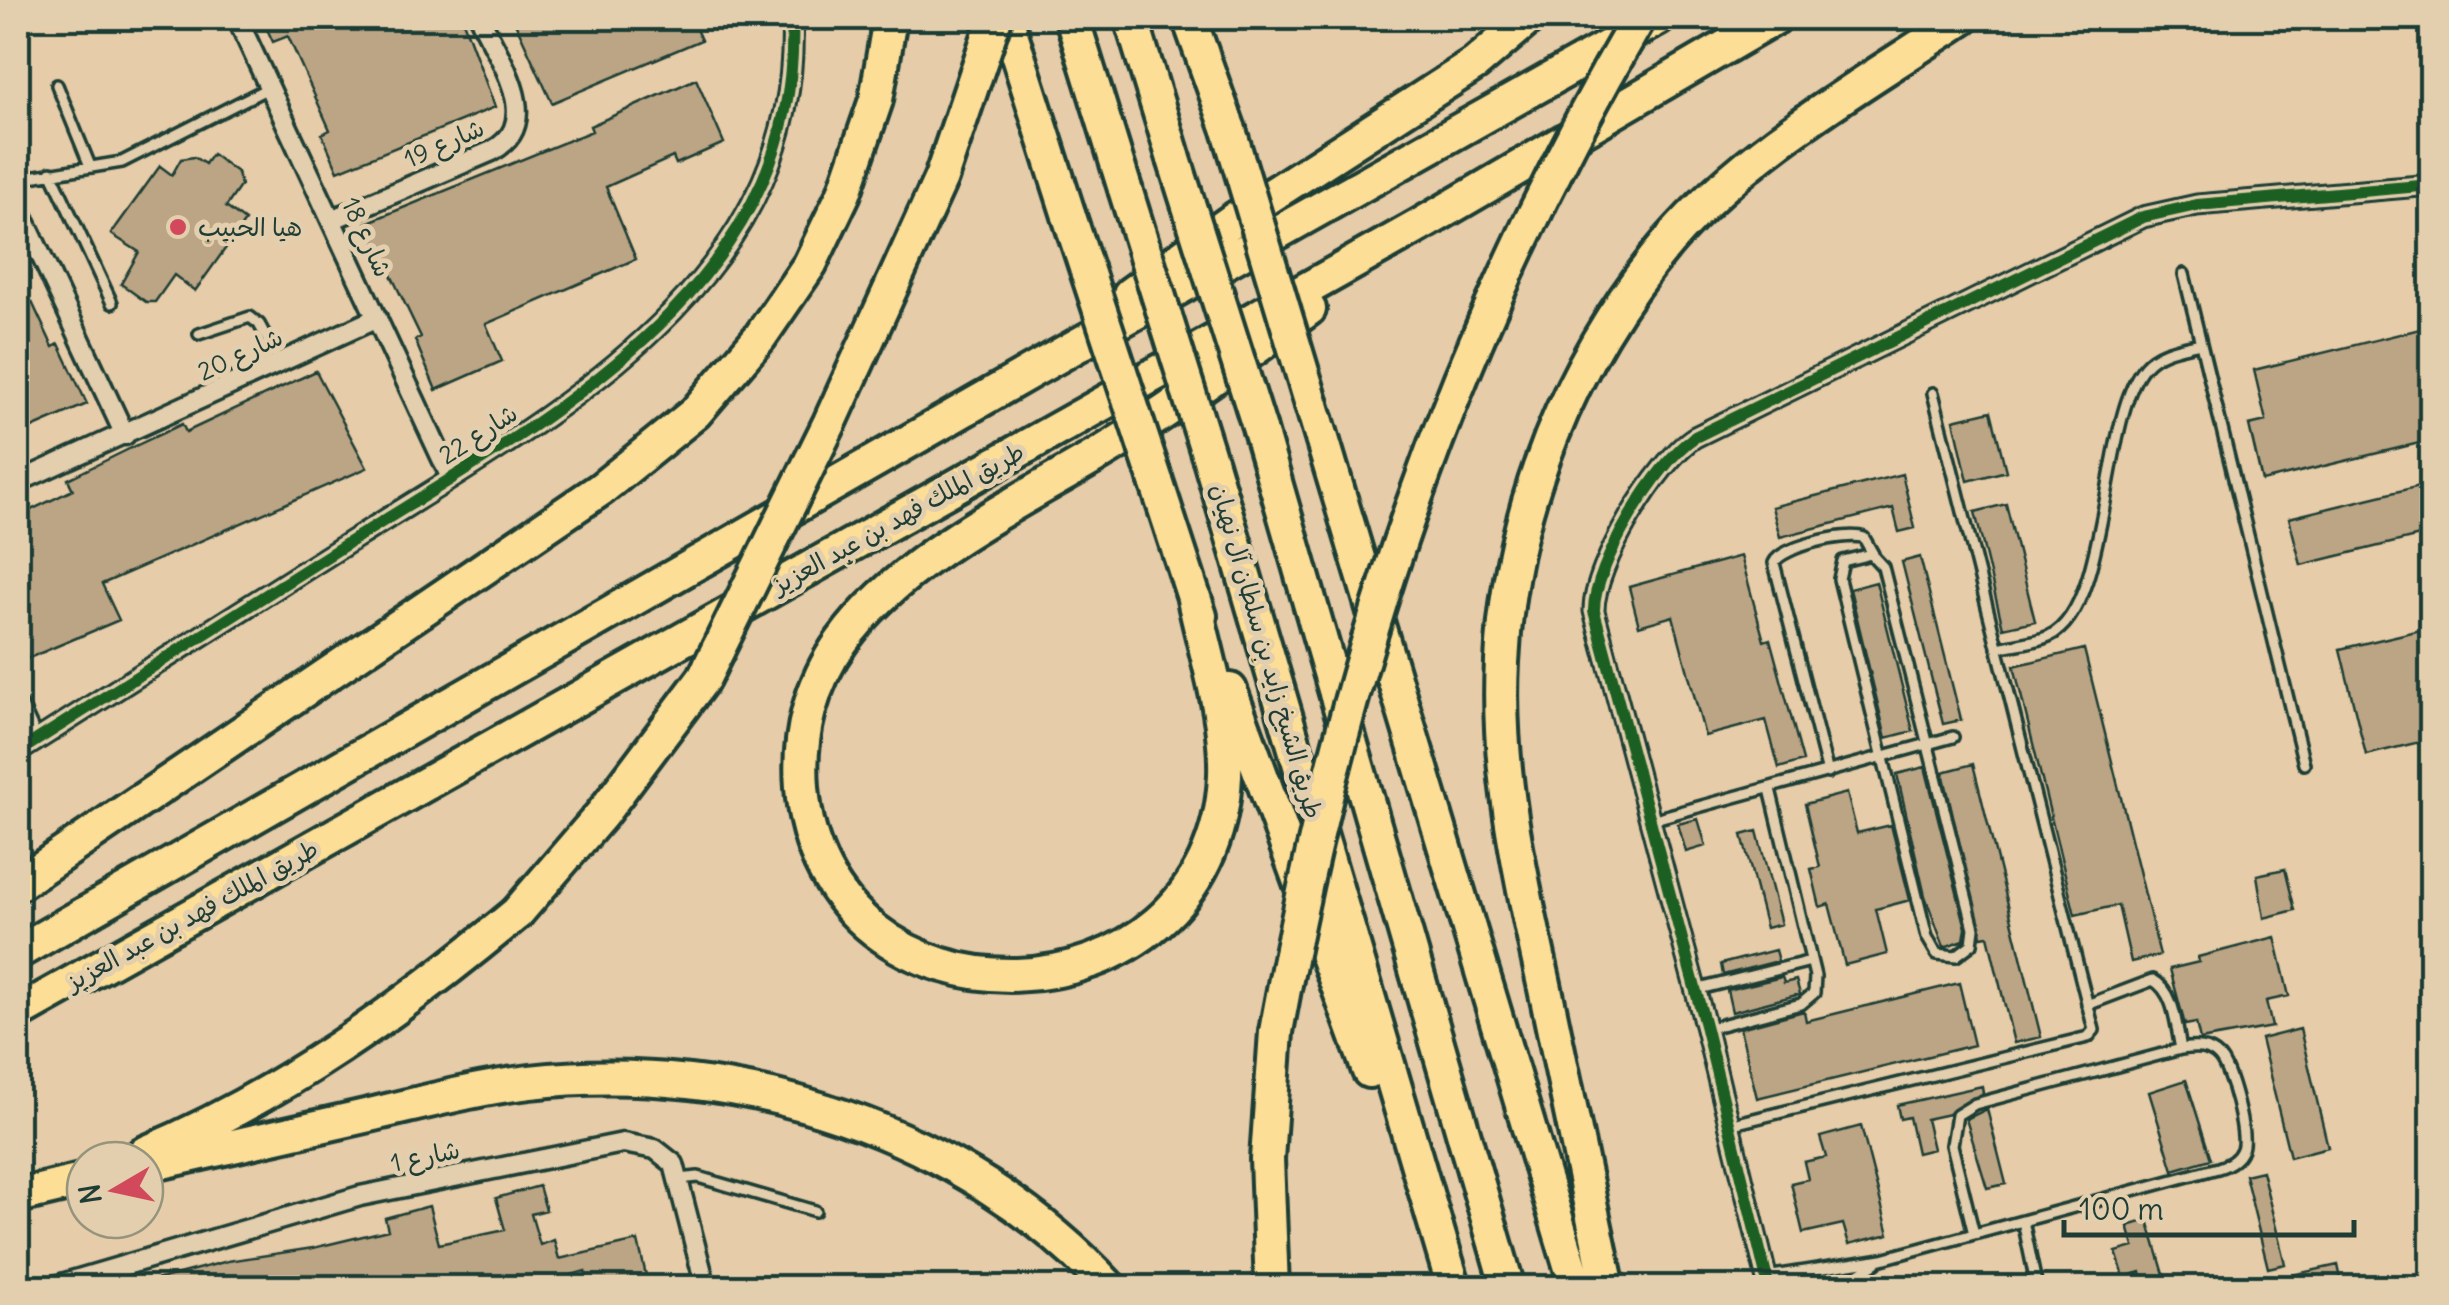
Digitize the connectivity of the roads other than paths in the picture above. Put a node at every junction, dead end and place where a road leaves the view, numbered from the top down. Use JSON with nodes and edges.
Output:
{"nodes":[{"id":1,"x":237,"y":18,"type":"edge"},
{"id":2,"x":480,"y":18,"type":"edge"},
{"id":3,"x":792,"y":18,"type":"edge"},
{"id":4,"x":890,"y":18,"type":"edge"},
{"id":5,"x":995,"y":18,"type":"edge"},
{"id":6,"x":1006,"y":18,"type":"edge"},
{"id":7,"x":1072,"y":18,"type":"edge"},
{"id":8,"x":1131,"y":18,"type":"edge"},
{"id":9,"x":1529,"y":18,"type":"edge"},
{"id":10,"x":1638,"y":18,"type":"edge"},
{"id":11,"x":1659,"y":18,"type":"edge"},
{"id":12,"x":1776,"y":18,"type":"edge"},
{"id":13,"x":1964,"y":18,"type":"edge"},
{"id":14,"x":1191,"y":20,"type":"edge"},
{"id":15,"x":57,"y":85,"type":"dead end"},
{"id":16,"x":270,"y":88,"type":"junction"},
{"id":17,"x":90,"y":166,"type":"junction"},
{"id":18,"x":51,"y":172,"type":"junction"},
{"id":19,"x":18,"y":179,"type":"edge"},
{"id":20,"x":2432,"y":185,"type":"edge"},
{"id":21,"x":18,"y":206,"type":"edge"},
{"id":22,"x":332,"y":220,"type":"junction"},
{"id":23,"x":1417,"y":227,"type":"junction"},
{"id":24,"x":2184,"y":274,"type":"dead end"},
{"id":25,"x":112,"y":303,"type":"dead end"},
{"id":26,"x":377,"y":318,"type":"junction"},
{"id":27,"x":199,"y":334,"type":"dead end"},
{"id":28,"x":2200,"y":343,"type":"junction"},
{"id":29,"x":280,"y":363,"type":"junction"},
{"id":30,"x":1036,"y":368,"type":"junction"},
{"id":31,"x":1933,"y":393,"type":"dead end"},
{"id":32,"x":124,"y":435,"type":"junction"},
{"id":33,"x":452,"y":478,"type":"junction"},
{"id":34,"x":18,"y":482,"type":"edge"},
{"id":35,"x":1873,"y":554,"type":"junction"},
{"id":36,"x":1194,"y":599,"type":"junction"},
{"id":37,"x":1997,"y":648,"type":"junction"},
{"id":38,"x":18,"y":708,"type":"edge"},
{"id":39,"x":1953,"y":737,"type":"dead end"},
{"id":40,"x":1928,"y":744,"type":"junction"},
{"id":41,"x":26,"y":747,"type":"edge"},
{"id":42,"x":1882,"y":757,"type":"junction"},
{"id":43,"x":2304,"y":764,"type":"dead end"},
{"id":44,"x":1828,"y":773,"type":"junction"},
{"id":45,"x":1770,"y":789,"type":"junction"},
{"id":46,"x":1651,"y":820,"type":"junction"},
{"id":47,"x":18,"y":884,"type":"edge"},
{"id":48,"x":18,"y":952,"type":"edge"},
{"id":49,"x":1811,"y":961,"type":"junction"},
{"id":50,"x":1696,"y":990,"type":"junction"},
{"id":51,"x":2087,"y":1005,"type":"junction"},
{"id":52,"x":18,"y":1012,"type":"edge"},
{"id":53,"x":1706,"y":1029,"type":"junction"},
{"id":54,"x":2181,"y":1049,"type":"junction"},
{"id":55,"x":1728,"y":1125,"type":"junction"},
{"id":56,"x":165,"y":1140,"type":"edge"},
{"id":57,"x":165,"y":1161,"type":"edge"},
{"id":58,"x":680,"y":1179,"type":"junction"},
{"id":59,"x":65,"y":1182,"type":"edge"},
{"id":60,"x":19,"y":1195,"type":"edge"},
{"id":61,"x":815,"y":1212,"type":"dead end"},
{"id":62,"x":2023,"y":1220,"type":"junction"},
{"id":63,"x":1974,"y":1234,"type":"junction"},
{"id":64,"x":1439,"y":1236,"type":"junction"},
{"id":65,"x":1882,"y":1259,"type":"junction"},
{"id":66,"x":1768,"y":1282,"type":"edge"},
{"id":67,"x":58,"y":1286,"type":"edge"},
{"id":68,"x":706,"y":1288,"type":"edge"},
{"id":69,"x":1110,"y":1288,"type":"edge"},
{"id":70,"x":1272,"y":1288,"type":"edge"},
{"id":71,"x":1454,"y":1288,"type":"edge"},
{"id":72,"x":1508,"y":1288,"type":"edge"},
{"id":73,"x":1577,"y":1288,"type":"edge"},
{"id":74,"x":1608,"y":1288,"type":"edge"},
{"id":75,"x":1837,"y":1288,"type":"edge"},
{"id":76,"x":2037,"y":1288,"type":"edge"}],
"edges":[{"from":1,"to":16,"type":"street","name":"شارع 18"},
{"from":2,"to":22,"type":"street","name":"شارع 19"},
{"from":3,"to":33,"type":"street","name":"شارع 22"},
{"from":4,"to":47,"type":"highway"},
{"from":5,"to":56,"type":"highway","bridge":true},
{"from":6,"to":36,"type":"highway","bridge":true},
{"from":7,"to":64,"type":"highway","name":"طريق الشيخ زايد بن سلطان آل نهيان","bridge":true},
{"from":8,"to":72,"type":"highway","bridge":true},
{"from":9,"to":30,"type":"highway"},
{"from":10,"to":70,"type":"highway","bridge":true},
{"from":11,"to":30,"type":"highway"},
{"from":12,"to":23,"type":"highway","name":"طريق الملك فهد بن عبد العزيز"},
{"from":13,"to":74,"type":"highway"},
{"from":14,"to":73,"type":"highway","bridge":true},
{"from":15,"to":17,"type":"lane"},
{"from":16,"to":17,"type":"lane"},
{"from":16,"to":22,"type":"street","name":"شارع 18"},
{"from":17,"to":18,"type":"lane"},
{"from":18,"to":19,"type":"lane"},
{"from":18,"to":25,"type":"lane"},
{"from":20,"to":46,"type":"street"},
{"from":21,"to":32,"type":"street"},
{"from":22,"to":26,"type":"street","name":"شارع 18"},
{"from":23,"to":36,"type":"highway"},
{"from":23,"to":52,"type":"highway","name":"طريق الملك فهد بن عبد العزيز"},
{"from":24,"to":28,"type":"lane"},
{"from":26,"to":29,"type":"street","name":"شارع 20"},
{"from":26,"to":33,"type":"street","name":"شارع 18"},
{"from":27,"to":29,"type":"lane"},
{"from":28,"to":37,"type":"lane"},
{"from":28,"to":43,"type":"lane"},
{"from":29,"to":32,"type":"street","name":"شارع 20"},
{"from":30,"to":48,"type":"highway"},
{"from":31,"to":37,"type":"lane"},
{"from":32,"to":34,"type":"street","name":"شارع 20"},
{"from":33,"to":41,"type":"street","name":"شارع 22"},
{"from":35,"to":40,"type":"lane"},
{"from":35,"to":42,"type":"lane"},
{"from":35,"to":44,"type":"lane"},
{"from":36,"to":64,"type":"highway"},
{"from":37,"to":51,"type":"lane"},
{"from":38,"to":41,"type":"street"},
{"from":39,"to":40,"type":"lane"},
{"from":40,"to":42,"type":"lane"},
{"from":40,"to":42,"type":"lane"},
{"from":42,"to":44,"type":"lane"},
{"from":44,"to":45,"type":"lane"},
{"from":45,"to":46,"type":"lane"},
{"from":45,"to":49,"type":"lane"},
{"from":46,"to":50,"type":"street"},
{"from":49,"to":50,"type":"lane"},
{"from":49,"to":53,"type":"lane"},
{"from":50,"to":53,"type":"street"},
{"from":51,"to":54,"type":"lane"},
{"from":51,"to":55,"type":"lane"},
{"from":53,"to":55,"type":"street"},
{"from":54,"to":62,"type":"lane"},
{"from":54,"to":63,"type":"lane"},
{"from":55,"to":66,"type":"street"},
{"from":57,"to":69,"type":"highway"},
{"from":58,"to":61,"type":"lane"},
{"from":58,"to":67,"type":"street","name":"شارع 1"},
{"from":58,"to":68,"type":"street"},
{"from":59,"to":60,"type":"highway"},
{"from":62,"to":63,"type":"lane"},
{"from":62,"to":76,"type":"lane"},
{"from":63,"to":65,"type":"lane"},
{"from":64,"to":71,"type":"highway","name":"طريق الشيخ زايد بن سلطان آل نهيان"},
{"from":65,"to":66,"type":"lane"},
{"from":65,"to":75,"type":"lane"}]}
